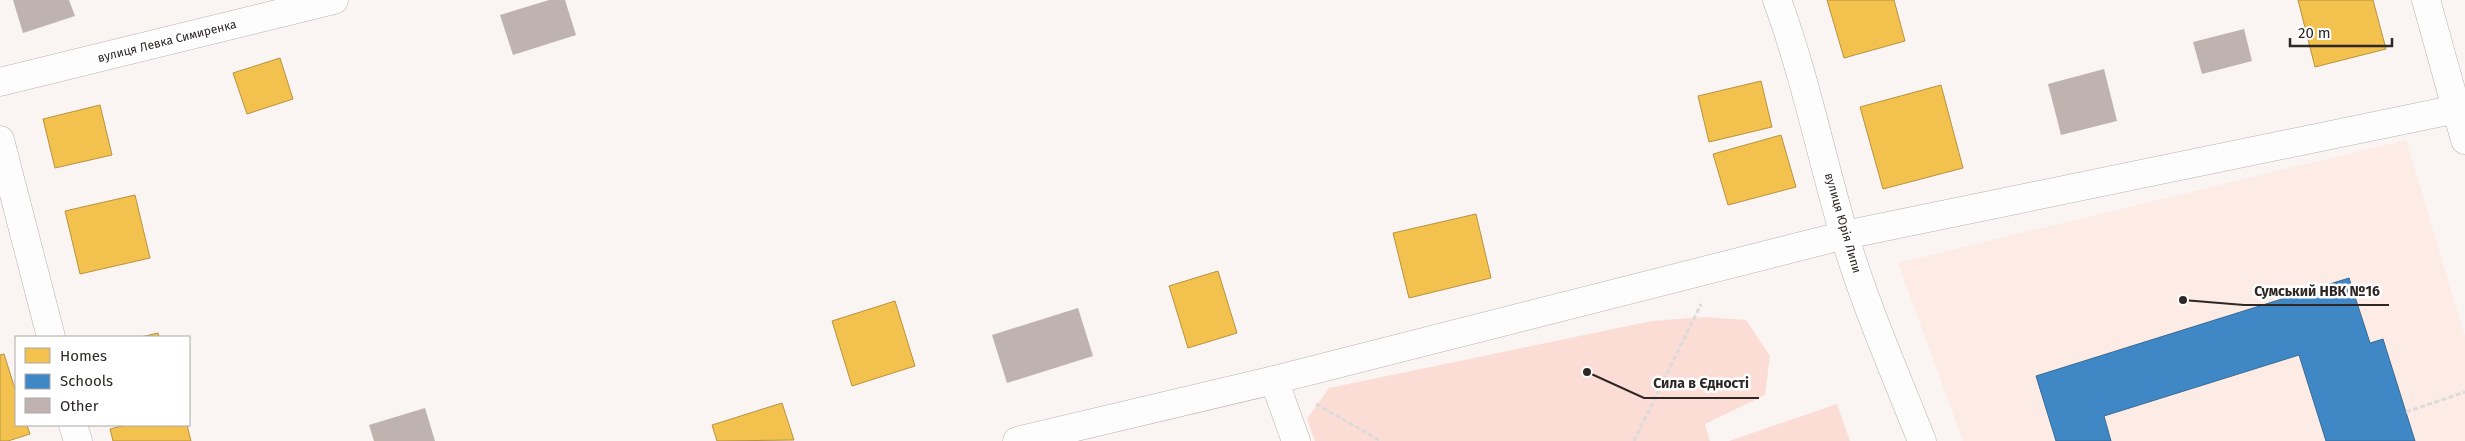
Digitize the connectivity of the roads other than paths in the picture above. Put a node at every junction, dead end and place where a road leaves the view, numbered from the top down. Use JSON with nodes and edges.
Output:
{"nodes":[{"id":1,"x":334,"y":0,"type":"edge"},
{"id":2,"x":1776,"y":0,"type":"edge"},
{"id":3,"x":2426,"y":0,"type":"edge"},
{"id":4,"x":0,"y":82,"type":"edge"},
{"id":5,"x":2456,"y":109,"type":"junction"},
{"id":6,"x":0,"y":140,"type":"edge"},
{"id":7,"x":2465,"y":140,"type":"edge"},
{"id":8,"x":1845,"y":235,"type":"junction"},
{"id":9,"x":51,"y":336,"type":"edge"},
{"id":10,"x":1274,"y":380,"type":"junction"},
{"id":11,"x":73,"y":426,"type":"edge"},
{"id":12,"x":78,"y":441,"type":"edge"},
{"id":13,"x":1017,"y":441,"type":"edge"},
{"id":14,"x":1296,"y":441,"type":"edge"},
{"id":15,"x":1922,"y":441,"type":"edge"}],
"edges":[{"from":1,"to":4,"type":"street","name":"вулиця Левка Симиренка"},
{"from":2,"to":8,"type":"street","name":"вулиця Юрія Липи"},
{"from":3,"to":5,"type":"street"},
{"from":5,"to":7,"type":"street"},
{"from":5,"to":8,"type":"street"},
{"from":6,"to":9,"type":"street"},
{"from":8,"to":10,"type":"street"},
{"from":8,"to":15,"type":"street","name":"вулиця Юрія Липи"},
{"from":10,"to":13,"type":"street"},
{"from":10,"to":14,"type":"street"},
{"from":11,"to":12,"type":"street"}]}
